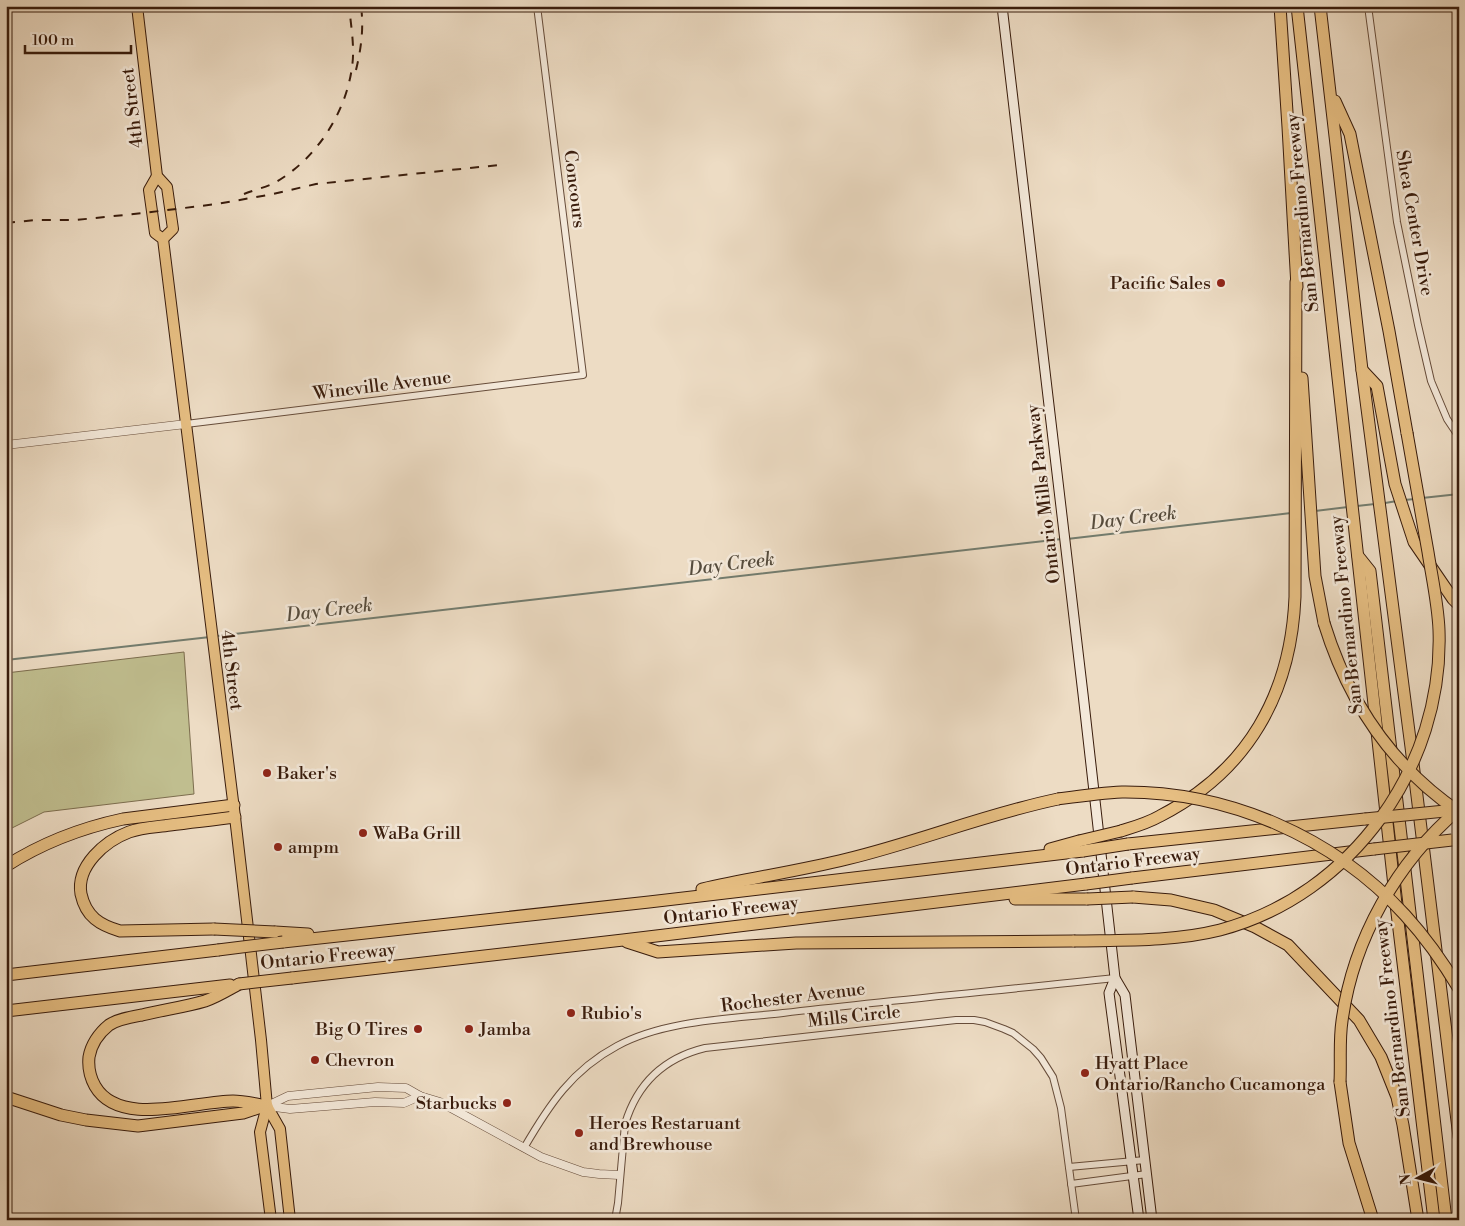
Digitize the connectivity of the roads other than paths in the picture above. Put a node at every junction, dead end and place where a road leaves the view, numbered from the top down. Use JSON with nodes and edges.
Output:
{"nodes":[{"id":1,"x":137,"y":6,"type":"edge"},
{"id":2,"x":537,"y":6,"type":"edge"},
{"id":3,"x":1002,"y":6,"type":"edge"},
{"id":4,"x":1280,"y":6,"type":"edge"},
{"id":5,"x":1297,"y":6,"type":"edge"},
{"id":6,"x":1320,"y":6,"type":"edge"},
{"id":7,"x":1368,"y":6,"type":"edge"},
{"id":8,"x":1330,"y":90,"type":"junction"},
{"id":9,"x":157,"y":176,"type":"junction"},
{"id":10,"x":163,"y":239,"type":"junction"},
{"id":11,"x":1296,"y":282,"type":"junction"},
{"id":12,"x":1362,"y":370,"type":"junction"},
{"id":13,"x":583,"y":375,"type":"joint"},
{"id":14,"x":186,"y":424,"type":"junction"},
{"id":15,"x":1459,"y":437,"type":"edge"},
{"id":16,"x":6,"y":444,"type":"edge"},
{"id":17,"x":1358,"y":556,"type":"junction"},
{"id":18,"x":1459,"y":605,"type":"edge"},
{"id":19,"x":234,"y":804,"type":"junction"},
{"id":20,"x":1459,"y":810,"type":"edge"},
{"id":21,"x":235,"y":817,"type":"junction"},
{"id":22,"x":1456,"y":839,"type":"edge"},
{"id":23,"x":1081,"y":846,"type":"junction"},
{"id":24,"x":6,"y":866,"type":"edge"},
{"id":25,"x":971,"y":899,"type":"junction"},
{"id":26,"x":649,"y":902,"type":"junction"},
{"id":27,"x":342,"y":935,"type":"junction"},
{"id":28,"x":623,"y":940,"type":"junction"},
{"id":29,"x":6,"y":975,"type":"edge"},
{"id":30,"x":1115,"y":978,"type":"junction"},
{"id":31,"x":1459,"y":988,"type":"edge"},
{"id":32,"x":220,"y":990,"type":"junction"},
{"id":33,"x":6,"y":1011,"type":"edge"},
{"id":34,"x":420,"y":1096,"type":"junction"},
{"id":35,"x":6,"y":1098,"type":"edge"},
{"id":36,"x":267,"y":1106,"type":"junction"},
{"id":37,"x":1459,"y":1137,"type":"edge"},
{"id":38,"x":524,"y":1148,"type":"junction"},
{"id":39,"x":1145,"y":1160,"type":"junction"},
{"id":40,"x":1132,"y":1161,"type":"junction"},
{"id":41,"x":1069,"y":1167,"type":"junction"},
{"id":42,"x":1147,"y":1174,"type":"junction"},
{"id":43,"x":619,"y":1175,"type":"junction"},
{"id":44,"x":1134,"y":1175,"type":"junction"},
{"id":45,"x":1070,"y":1184,"type":"junction"},
{"id":46,"x":272,"y":1220,"type":"edge"},
{"id":47,"x":290,"y":1220,"type":"edge"},
{"id":48,"x":615,"y":1220,"type":"edge"},
{"id":49,"x":1076,"y":1220,"type":"edge"},
{"id":50,"x":1139,"y":1220,"type":"edge"},
{"id":51,"x":1152,"y":1220,"type":"edge"},
{"id":52,"x":1373,"y":1220,"type":"edge"},
{"id":53,"x":1418,"y":1220,"type":"edge"},
{"id":54,"x":1434,"y":1220,"type":"edge"},
{"id":55,"x":1446,"y":1220,"type":"edge"}],
"edges":[{"from":1,"to":9,"type":"main road","name":"4th Street"},
{"from":2,"to":13,"type":"street","name":"Concours"},
{"from":3,"to":30,"type":"main road","name":"Ontario Mills Parkway"},
{"from":4,"to":11,"type":"highway"},
{"from":5,"to":17,"type":"highway","name":"San Bernardino Freeway"},
{"from":6,"to":8,"type":"highway"},
{"from":7,"to":15,"type":"street","name":"Shea Center Drive"},
{"from":8,"to":12,"type":"highway"},
{"from":8,"to":28,"type":"highway","bridge":true},
{"from":9,"to":10,"type":"main road","name":"4th Street"},
{"from":9,"to":10,"type":"main road","name":"4th Street"},
{"from":10,"to":14,"type":"main road","name":"4th Street"},
{"from":11,"to":20,"type":"highway","bridge":true},
{"from":11,"to":23,"type":"highway","bridge":true},
{"from":12,"to":18,"type":"highway"},
{"from":12,"to":37,"type":"highway"},
{"from":13,"to":14,"type":"street","name":"Wineville Avenue"},
{"from":14,"to":16,"type":"street"},
{"from":14,"to":19,"type":"main road","name":"4th Street"},
{"from":17,"to":54,"type":"highway","name":"San Bernardino Freeway"},
{"from":17,"to":55,"type":"highway"},
{"from":19,"to":21,"type":"main road","name":"4th Street"},
{"from":19,"to":24,"type":"highway"},
{"from":20,"to":23,"type":"highway","name":"Ontario Freeway","bridge":true},
{"from":20,"to":52,"type":"highway","bridge":true},
{"from":21,"to":27,"type":"highway","bridge":true},
{"from":21,"to":36,"type":"main road","name":"4th Street"},
{"from":22,"to":25,"type":"highway","name":"Ontario Freeway","bridge":true},
{"from":23,"to":26,"type":"highway","name":"Ontario Freeway"},
{"from":25,"to":28,"type":"highway","name":"Ontario Freeway"},
{"from":25,"to":53,"type":"highway","bridge":true},
{"from":26,"to":27,"type":"highway","name":"Ontario Freeway"},
{"from":26,"to":31,"type":"highway","bridge":true},
{"from":27,"to":29,"type":"highway","name":"Ontario Freeway","bridge":true},
{"from":28,"to":32,"type":"highway","name":"Ontario Freeway","bridge":true},
{"from":30,"to":38,"type":"street","name":"Rochester Avenue"},
{"from":30,"to":39,"type":"main road","name":"Ontario Mills Parkway"},
{"from":30,"to":40,"type":"main road","name":"Ontario Mills Parkway"},
{"from":32,"to":33,"type":"highway","name":"Ontario Freeway"},
{"from":32,"to":36,"type":"highway"},
{"from":34,"to":36,"type":"street"},
{"from":34,"to":36,"type":"street"},
{"from":34,"to":38,"type":"street"},
{"from":35,"to":36,"type":"highway"},
{"from":36,"to":46,"type":"main road","name":"4th Street"},
{"from":36,"to":47,"type":"main road","name":"4th Street"},
{"from":38,"to":43,"type":"street"},
{"from":39,"to":40,"type":"street"},
{"from":39,"to":42,"type":"main road","name":"Ontario Mills Parkway"},
{"from":40,"to":41,"type":"street"},
{"from":40,"to":44,"type":"main road","name":"Ontario Mills Parkway"},
{"from":41,"to":43,"type":"street","name":"Mills Circle"},
{"from":41,"to":45,"type":"street","name":"Mills Circle"},
{"from":42,"to":44,"type":"street"},
{"from":42,"to":51,"type":"main road","name":"Ontario Mills Parkway"},
{"from":43,"to":48,"type":"street","name":"Mills Circle"},
{"from":44,"to":45,"type":"street"},
{"from":44,"to":50,"type":"main road","name":"Ontario Mills Parkway"},
{"from":45,"to":49,"type":"street","name":"Mills Circle"}]}
